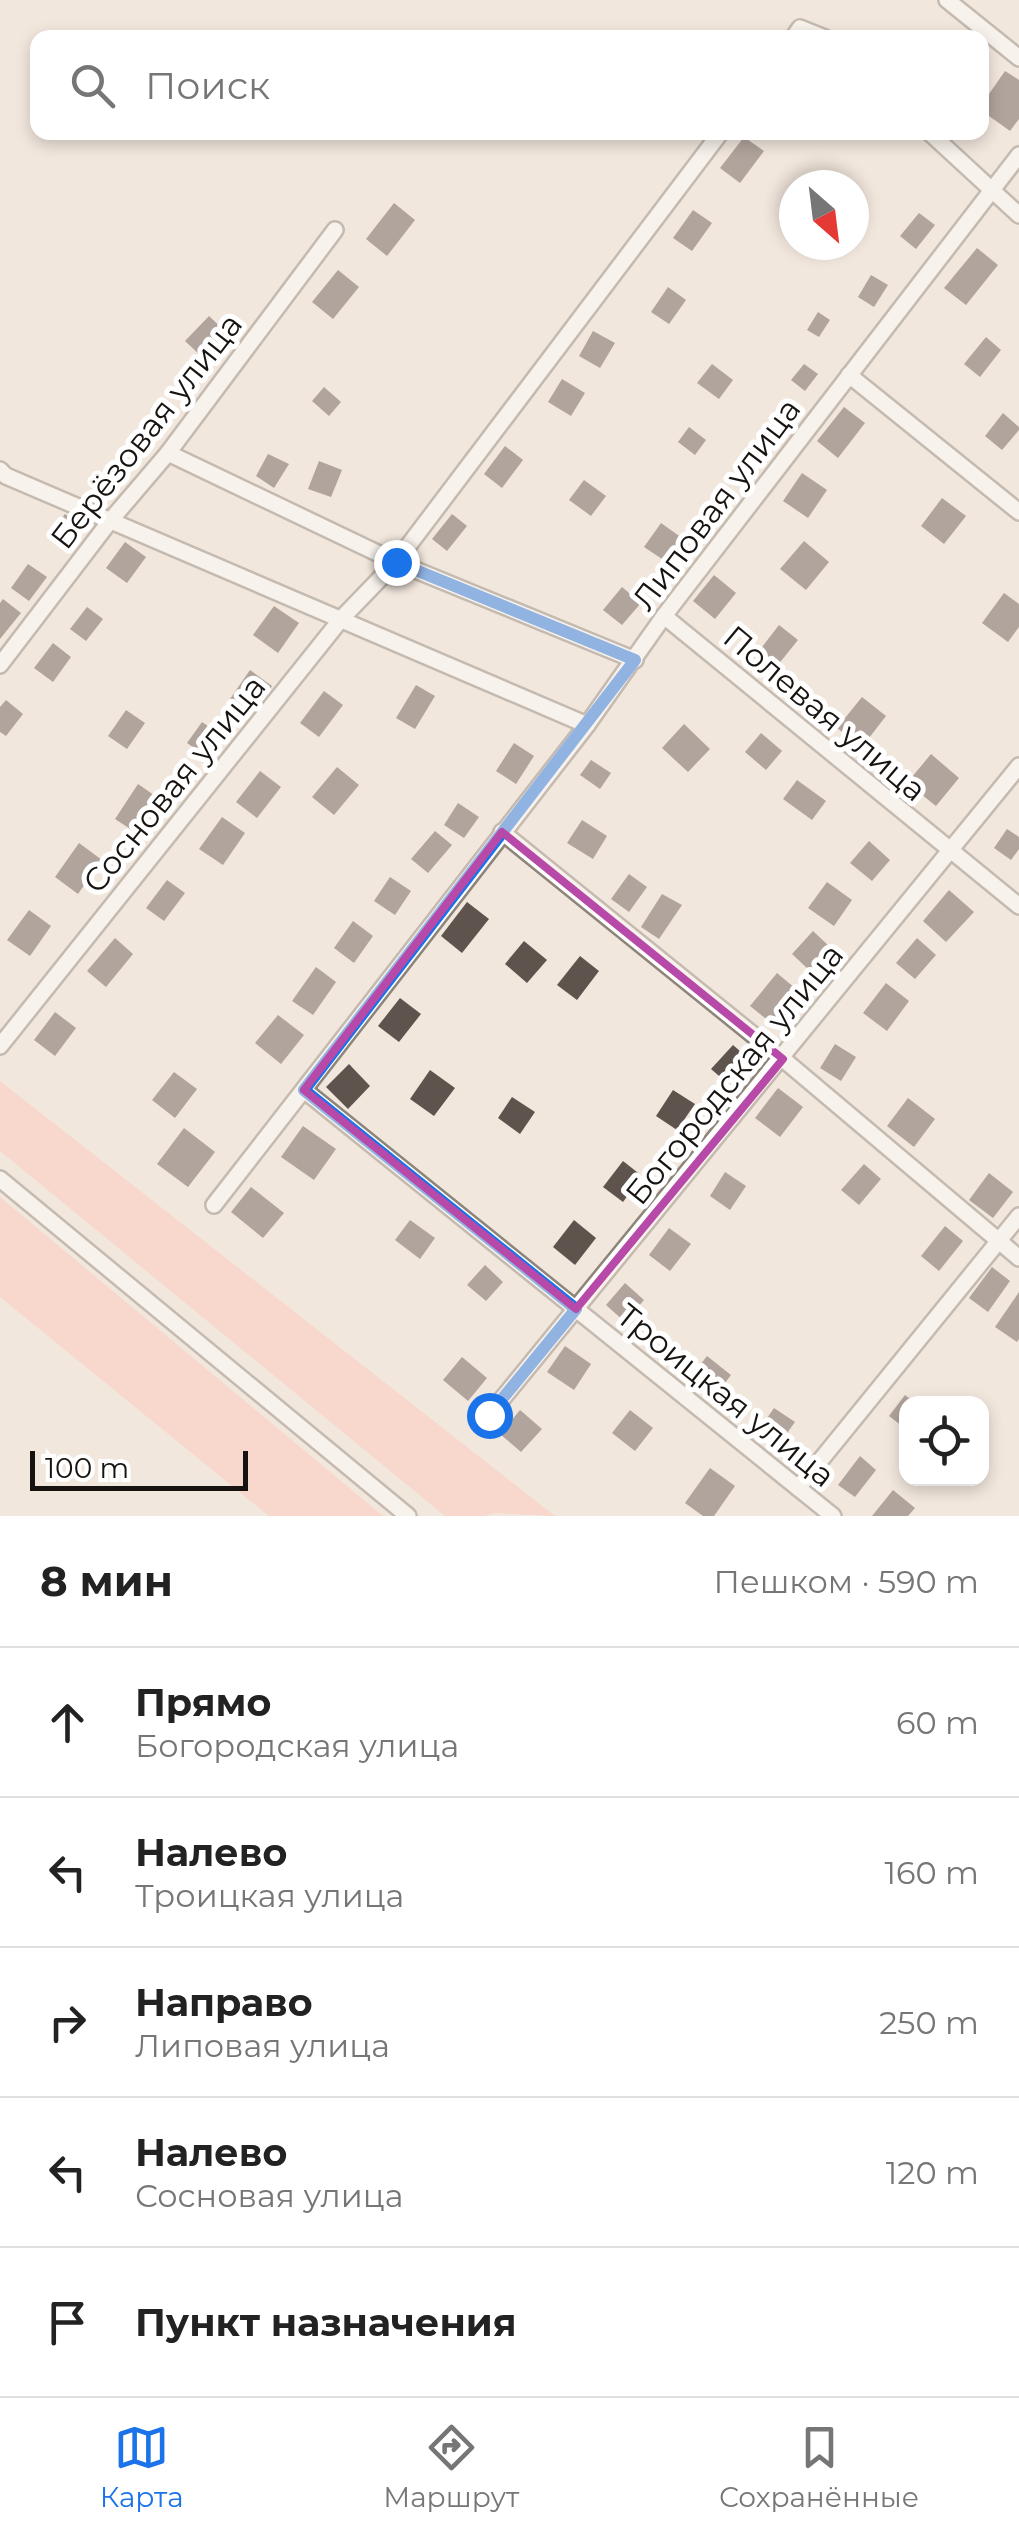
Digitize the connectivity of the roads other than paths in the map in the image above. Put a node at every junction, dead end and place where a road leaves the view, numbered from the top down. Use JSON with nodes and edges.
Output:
{"nodes":[{"id":1,"x":947,"y":0,"type":"edge"},
{"id":2,"x":984,"y":30,"type":"edge"},
{"id":3,"x":989,"y":34,"type":"edge"},
{"id":4,"x":1019,"y":58,"type":"edge"},
{"id":5,"x":715,"y":140,"type":"edge"},
{"id":6,"x":937,"y":140,"type":"edge"},
{"id":7,"x":1019,"y":155,"type":"edge"},
{"id":8,"x":990,"y":190,"type":"junction"},
{"id":9,"x":1019,"y":215,"type":"edge"},
{"id":10,"x":335,"y":230,"type":"dead end"},
{"id":11,"x":848,"y":375,"type":"junction"},
{"id":12,"x":168,"y":453,"type":"junction"},
{"id":13,"x":0,"y":470,"type":"edge"},
{"id":14,"x":1019,"y":512,"type":"edge"},
{"id":15,"x":110,"y":521,"type":"junction"},
{"id":16,"x":396,"y":562,"type":"junction"},
{"id":17,"x":664,"y":616,"type":"junction"},
{"id":18,"x":342,"y":618,"type":"junction"},
{"id":19,"x":635,"y":660,"type":"junction"},
{"id":20,"x":0,"y":664,"type":"edge"},
{"id":21,"x":587,"y":725,"type":"junction"},
{"id":22,"x":1019,"y":766,"type":"edge"},
{"id":23,"x":502,"y":832,"type":"junction"},
{"id":24,"x":950,"y":852,"type":"junction"},
{"id":25,"x":1019,"y":906,"type":"edge"},
{"id":26,"x":0,"y":1046,"type":"edge"},
{"id":27,"x":783,"y":1059,"type":"junction"},
{"id":28,"x":304,"y":1090,"type":"junction"},
{"id":29,"x":0,"y":1179,"type":"edge"},
{"id":30,"x":214,"y":1206,"type":"dead end"},
{"id":31,"x":1019,"y":1216,"type":"edge"},
{"id":32,"x":999,"y":1242,"type":"junction"},
{"id":33,"x":1019,"y":1258,"type":"edge"},
{"id":34,"x":576,"y":1309,"type":"junction"},
{"id":35,"x":489,"y":1415,"type":"dead end"},
{"id":36,"x":798,"y":1488,"type":"junction"},
{"id":37,"x":408,"y":1516,"type":"edge"},
{"id":38,"x":833,"y":1516,"type":"edge"}],
"edges":[{"from":1,"to":2,"type":"street"},
{"from":3,"to":4,"type":"street"},
{"from":5,"to":16,"type":"street","name":"Сосновая улица"},
{"from":6,"to":8,"type":"street"},
{"from":7,"to":8,"type":"street","name":"Липовая улица"},
{"from":8,"to":9,"type":"street"},
{"from":8,"to":11,"type":"street","name":"Липовая улица"},
{"from":10,"to":12,"type":"street","name":"Берёзовая улица"},
{"from":11,"to":14,"type":"street"},
{"from":11,"to":17,"type":"street","name":"Липовая улица"},
{"from":12,"to":15,"type":"street","name":"Берёзовая улица"},
{"from":12,"to":16,"type":"street"},
{"from":13,"to":15,"type":"street"},
{"from":15,"to":18,"type":"street"},
{"from":15,"to":20,"type":"street","name":"Берёзовая улица"},
{"from":16,"to":18,"type":"street","name":"Сосновая улица"},
{"from":16,"to":19,"type":"street"},
{"from":17,"to":19,"type":"street","name":"Липовая улица"},
{"from":17,"to":24,"type":"street","name":"Полевая улица"},
{"from":18,"to":21,"type":"street"},
{"from":18,"to":26,"type":"street","name":"Сосновая улица"},
{"from":19,"to":21,"type":"street","name":"Липовая улица"},
{"from":21,"to":23,"type":"street","name":"Липовая улица"},
{"from":22,"to":24,"type":"street","name":"Богородская улица"},
{"from":23,"to":27,"type":"street"},
{"from":23,"to":28,"type":"street","name":"Липовая улица"},
{"from":24,"to":25,"type":"street"},
{"from":24,"to":27,"type":"street","name":"Богородская улица"},
{"from":27,"to":32,"type":"street"},
{"from":27,"to":34,"type":"street","name":"Богородская улица"},
{"from":28,"to":30,"type":"street","name":"Липовая улица"},
{"from":28,"to":34,"type":"street","name":"Троицкая улица"},
{"from":29,"to":37,"type":"street"},
{"from":31,"to":32,"type":"street"},
{"from":32,"to":33,"type":"street"},
{"from":32,"to":36,"type":"street"},
{"from":34,"to":35,"type":"street","name":"Богородская улица"},
{"from":34,"to":36,"type":"street","name":"Троицкая улица"},
{"from":36,"to":38,"type":"street","name":"Троицкая улица"}]}
